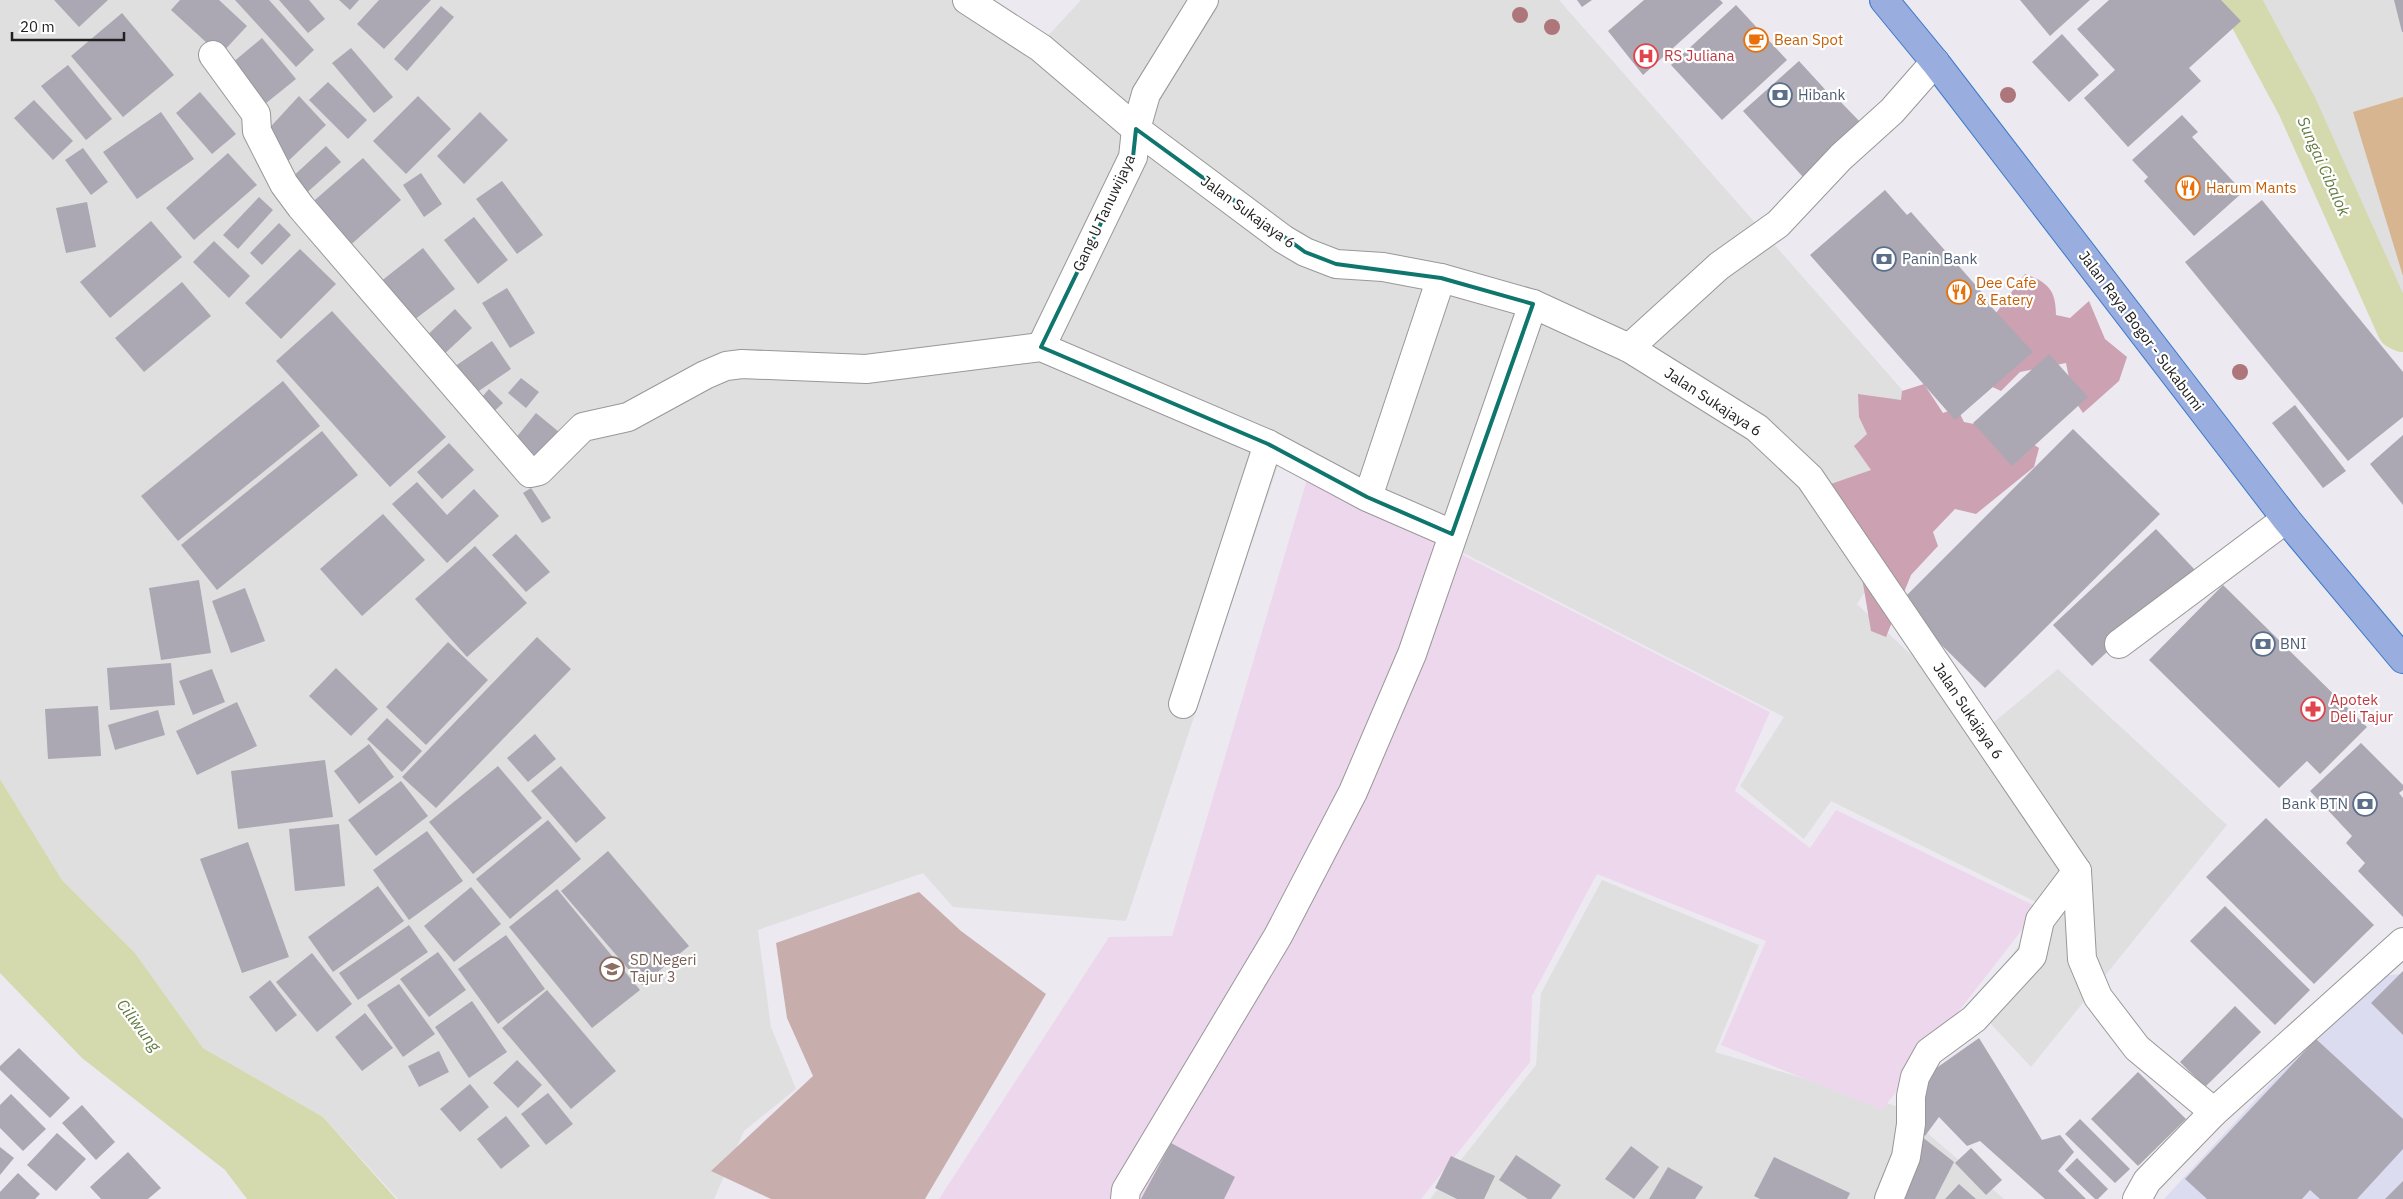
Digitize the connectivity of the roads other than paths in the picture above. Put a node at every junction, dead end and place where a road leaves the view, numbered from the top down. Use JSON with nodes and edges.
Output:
{"nodes":[{"id":1,"x":967,"y":0,"type":"edge"},
{"id":2,"x":1204,"y":0,"type":"edge"},
{"id":3,"x":1893,"y":3,"type":"edge"},
{"id":4,"x":213,"y":55,"type":"dead end"},
{"id":5,"x":1935,"y":62,"type":"junction"},
{"id":6,"x":1136,"y":129,"type":"junction"},
{"id":7,"x":1441,"y":278,"type":"junction"},
{"id":8,"x":1533,"y":304,"type":"junction"},
{"id":9,"x":1041,"y":347,"type":"junction"},
{"id":10,"x":1629,"y":348,"type":"junction"},
{"id":11,"x":1268,"y":444,"type":"junction"},
{"id":12,"x":1372,"y":485,"type":"dead end"},
{"id":13,"x":2286,"y":519,"type":"junction"},
{"id":14,"x":1452,"y":534,"type":"junction"},
{"id":15,"x":2119,"y":644,"type":"dead end"},
{"id":16,"x":2403,"y":659,"type":"edge"},
{"id":17,"x":1183,"y":704,"type":"dead end"},
{"id":18,"x":2077,"y":871,"type":"junction"},
{"id":19,"x":2403,"y":942,"type":"edge"},
{"id":20,"x":2214,"y":1112,"type":"junction"},
{"id":21,"x":1125,"y":1199,"type":"edge"},
{"id":22,"x":1889,"y":1199,"type":"edge"},
{"id":23,"x":2136,"y":1199,"type":"edge"}],
"edges":[{"from":1,"to":6,"type":"street","name":"Jalan Sukajaya 6"},
{"from":2,"to":6,"type":"street","name":"Gang U Tanuwijaya"},
{"from":3,"to":5,"type":"highway","name":"Jalan Raya Bogor - Sukabumi"},
{"from":4,"to":9,"type":"street"},
{"from":5,"to":10,"type":"street"},
{"from":5,"to":13,"type":"highway","name":"Jalan Raya Bogor - Sukabumi"},
{"from":6,"to":7,"type":"street","name":"Jalan Sukajaya 6"},
{"from":6,"to":9,"type":"street","name":"Gang U Tanuwijaya"},
{"from":7,"to":8,"type":"street","name":"Jalan Sukajaya 6"},
{"from":7,"to":12,"type":"street"},
{"from":8,"to":10,"type":"street","name":"Jalan Sukajaya 6"},
{"from":8,"to":14,"type":"street"},
{"from":9,"to":11,"type":"street"},
{"from":10,"to":18,"type":"street","name":"Jalan Sukajaya 6"},
{"from":11,"to":14,"type":"street"},
{"from":11,"to":17,"type":"street"},
{"from":13,"to":15,"type":"street"},
{"from":13,"to":16,"type":"highway","name":"Jalan Raya Bogor - Sukabumi"},
{"from":14,"to":21,"type":"street"},
{"from":18,"to":20,"type":"street"},
{"from":18,"to":22,"type":"street"},
{"from":19,"to":20,"type":"street"},
{"from":20,"to":23,"type":"street"}]}
